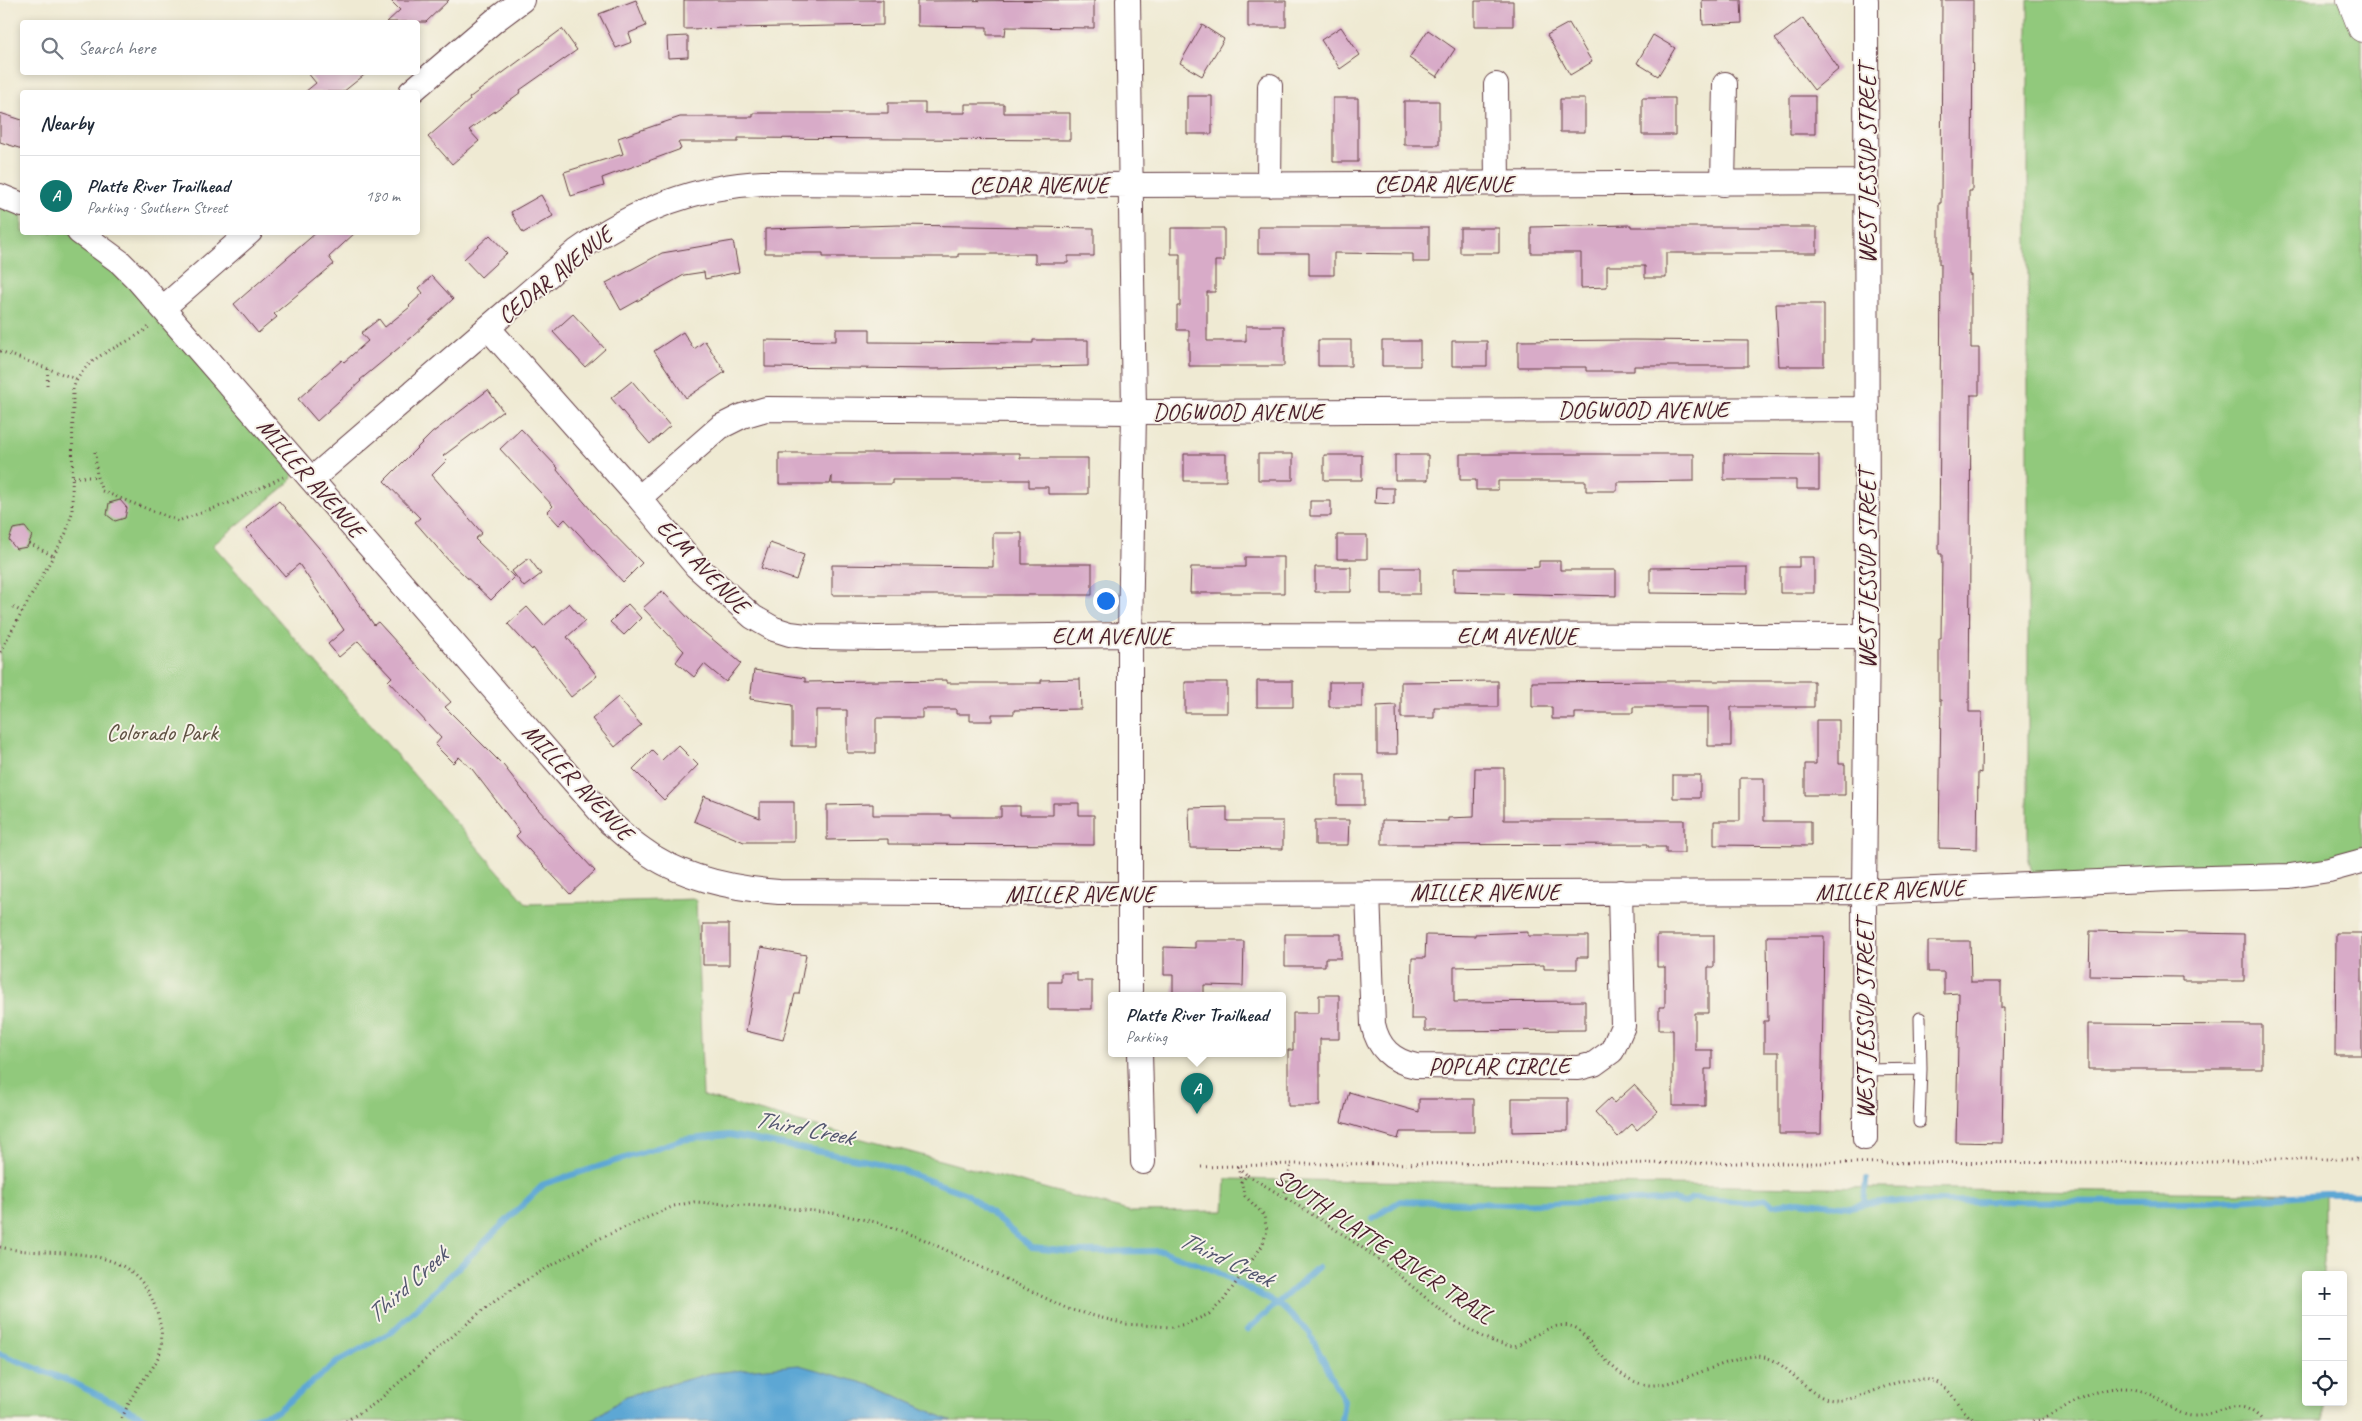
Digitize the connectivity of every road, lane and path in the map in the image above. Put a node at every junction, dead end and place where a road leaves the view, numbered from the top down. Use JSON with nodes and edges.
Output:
{"nodes":[{"id":1,"x":522,"y":0,"type":"edge"},
{"id":2,"x":1128,"y":0,"type":"edge"},
{"id":3,"x":1866,"y":0,"type":"edge"},
{"id":4,"x":2351,"y":0,"type":"edge"},
{"id":5,"x":2362,"y":28,"type":"edge"},
{"id":6,"x":1726,"y":84,"type":"dead end"},
{"id":7,"x":1496,"y":85,"type":"dead end"},
{"id":8,"x":1270,"y":86,"type":"dead end"},
{"id":9,"x":414,"y":90,"type":"edge"},
{"id":10,"x":1866,"y":182,"type":"junction"},
{"id":11,"x":1497,"y":184,"type":"junction"},
{"id":12,"x":1724,"y":184,"type":"junction"},
{"id":13,"x":1131,"y":185,"type":"junction"},
{"id":14,"x":1269,"y":185,"type":"junction"},
{"id":15,"x":0,"y":196,"type":"edge"},
{"id":16,"x":20,"y":204,"type":"edge"},
{"id":17,"x":82,"y":235,"type":"edge"},
{"id":18,"x":247,"y":235,"type":"edge"},
{"id":19,"x":158,"y":316,"type":"junction"},
{"id":20,"x":489,"y":329,"type":"junction"},
{"id":21,"x":0,"y":351,"type":"edge"},
{"id":22,"x":48,"y":368,"type":"junction"},
{"id":23,"x":76,"y":379,"type":"junction"},
{"id":24,"x":47,"y":386,"type":"dead end"},
{"id":25,"x":1868,"y":409,"type":"junction"},
{"id":26,"x":1134,"y":412,"type":"junction"},
{"id":27,"x":95,"y":452,"type":"dead end"},
{"id":28,"x":306,"y":472,"type":"junction"},
{"id":29,"x":72,"y":477,"type":"junction"},
{"id":30,"x":97,"y":477,"type":"junction"},
{"id":31,"x":638,"y":498,"type":"junction"},
{"id":32,"x":29,"y":543,"type":"dead end"},
{"id":33,"x":53,"y":556,"type":"junction"},
{"id":34,"x":13,"y":607,"type":"dead end"},
{"id":35,"x":22,"y":612,"type":"junction"},
{"id":36,"x":1130,"y":635,"type":"junction"},
{"id":37,"x":1868,"y":636,"type":"junction"},
{"id":38,"x":0,"y":652,"type":"edge"},
{"id":39,"x":2362,"y":861,"type":"edge"},
{"id":40,"x":1620,"y":892,"type":"junction"},
{"id":41,"x":1864,"y":892,"type":"junction"},
{"id":42,"x":1368,"y":893,"type":"junction"},
{"id":43,"x":1130,"y":894,"type":"junction"},
{"id":44,"x":1130,"y":992,"type":"edge"},
{"id":45,"x":1920,"y":1018,"type":"dead end"},
{"id":46,"x":1140,"y":1057,"type":"edge"},
{"id":47,"x":1921,"y":1069,"type":"junction"},
{"id":48,"x":1866,"y":1070,"type":"junction"},
{"id":49,"x":1919,"y":1122,"type":"dead end"},
{"id":50,"x":1865,"y":1138,"type":"dead end"},
{"id":51,"x":2362,"y":1159,"type":"edge"},
{"id":52,"x":1143,"y":1162,"type":"dead end"},
{"id":53,"x":1291,"y":1164,"type":"junction"},
{"id":54,"x":1238,"y":1167,"type":"junction"},
{"id":55,"x":1201,"y":1168,"type":"dead end"},
{"id":56,"x":1247,"y":1175,"type":"junction"},
{"id":57,"x":1241,"y":1182,"type":"junction"},
{"id":58,"x":1284,"y":1197,"type":"junction"},
{"id":59,"x":0,"y":1247,"type":"edge"},
{"id":60,"x":121,"y":1421,"type":"edge"},
{"id":61,"x":346,"y":1421,"type":"edge"},
{"id":62,"x":1976,"y":1421,"type":"edge"},
{"id":63,"x":2033,"y":1421,"type":"edge"},
{"id":64,"x":2262,"y":1421,"type":"edge"}],
"edges":[{"from":1,"to":9,"type":"street"},
{"from":2,"to":13,"type":"street"},
{"from":3,"to":10,"type":"street","name":"WEST JESSUP STREET"},
{"from":4,"to":5,"type":"street"},
{"from":6,"to":12,"type":"street"},
{"from":7,"to":11,"type":"street"},
{"from":8,"to":14,"type":"street"},
{"from":10,"to":12,"type":"street","name":"CEDAR AVENUE"},
{"from":10,"to":25,"type":"street","name":"WEST JESSUP STREET"},
{"from":11,"to":12,"type":"street","name":"CEDAR AVENUE"},
{"from":11,"to":14,"type":"street","name":"CEDAR AVENUE"},
{"from":13,"to":14,"type":"street","name":"CEDAR AVENUE"},
{"from":13,"to":20,"type":"street","name":"CEDAR AVENUE"},
{"from":13,"to":26,"type":"street"},
{"from":15,"to":16,"type":"street"},
{"from":17,"to":19,"type":"street","name":"MILLER AVENUE"},
{"from":18,"to":19,"type":"street"},
{"from":19,"to":23,"type":"path"},
{"from":19,"to":28,"type":"street","name":"MILLER AVENUE"},
{"from":20,"to":28,"type":"street","name":"CEDAR AVENUE"},
{"from":20,"to":31,"type":"street","name":"ELM AVENUE"},
{"from":21,"to":22,"type":"path"},
{"from":22,"to":23,"type":"path"},
{"from":22,"to":24,"type":"path"},
{"from":23,"to":29,"type":"path"},
{"from":25,"to":26,"type":"street","name":"DOGWOOD AVENUE"},
{"from":25,"to":37,"type":"street","name":"WEST JESSUP STREET"},
{"from":26,"to":31,"type":"street","name":"DOGWOOD AVENUE"},
{"from":26,"to":36,"type":"street"},
{"from":27,"to":30,"type":"path"},
{"from":28,"to":30,"type":"path"},
{"from":28,"to":43,"type":"street","name":"MILLER AVENUE"},
{"from":29,"to":30,"type":"path"},
{"from":29,"to":33,"type":"path"},
{"from":31,"to":36,"type":"street","name":"ELM AVENUE"},
{"from":32,"to":33,"type":"path"},
{"from":33,"to":35,"type":"path"},
{"from":34,"to":35,"type":"path"},
{"from":35,"to":38,"type":"path"},
{"from":36,"to":37,"type":"street","name":"ELM AVENUE"},
{"from":36,"to":43,"type":"street"},
{"from":37,"to":41,"type":"street","name":"WEST JESSUP STREET"},
{"from":39,"to":41,"type":"street","name":"MILLER AVENUE"},
{"from":40,"to":41,"type":"street","name":"MILLER AVENUE"},
{"from":40,"to":42,"type":"street","name":"MILLER AVENUE"},
{"from":40,"to":42,"type":"street","name":"POPLAR CIRCLE"},
{"from":41,"to":48,"type":"street","name":"WEST JESSUP STREET"},
{"from":42,"to":43,"type":"street","name":"MILLER AVENUE"},
{"from":43,"to":44,"type":"street"},
{"from":45,"to":47,"type":"lane"},
{"from":46,"to":52,"type":"street"},
{"from":47,"to":48,"type":"lane"},
{"from":47,"to":49,"type":"lane"},
{"from":48,"to":50,"type":"street","name":"WEST JESSUP STREET"},
{"from":51,"to":53,"type":"path"},
{"from":53,"to":54,"type":"path"},
{"from":53,"to":58,"type":"path"},
{"from":54,"to":55,"type":"path"},
{"from":54,"to":56,"type":"path","name":"SOUTH PLATTE RIVER TRAIL"},
{"from":54,"to":57,"type":"path","name":"SOUTH PLATTE RIVER TRAIL"},
{"from":56,"to":57,"type":"path","name":"SOUTH PLATTE RIVER TRAIL"},
{"from":56,"to":58,"type":"path","name":"SOUTH PLATTE RIVER TRAIL"},
{"from":57,"to":61,"type":"path","name":"SOUTH PLATTE RIVER TRAIL"},
{"from":58,"to":62,"type":"path","name":"SOUTH PLATTE RIVER TRAIL"},
{"from":59,"to":60,"type":"path"},
{"from":63,"to":64,"type":"path"}]}
